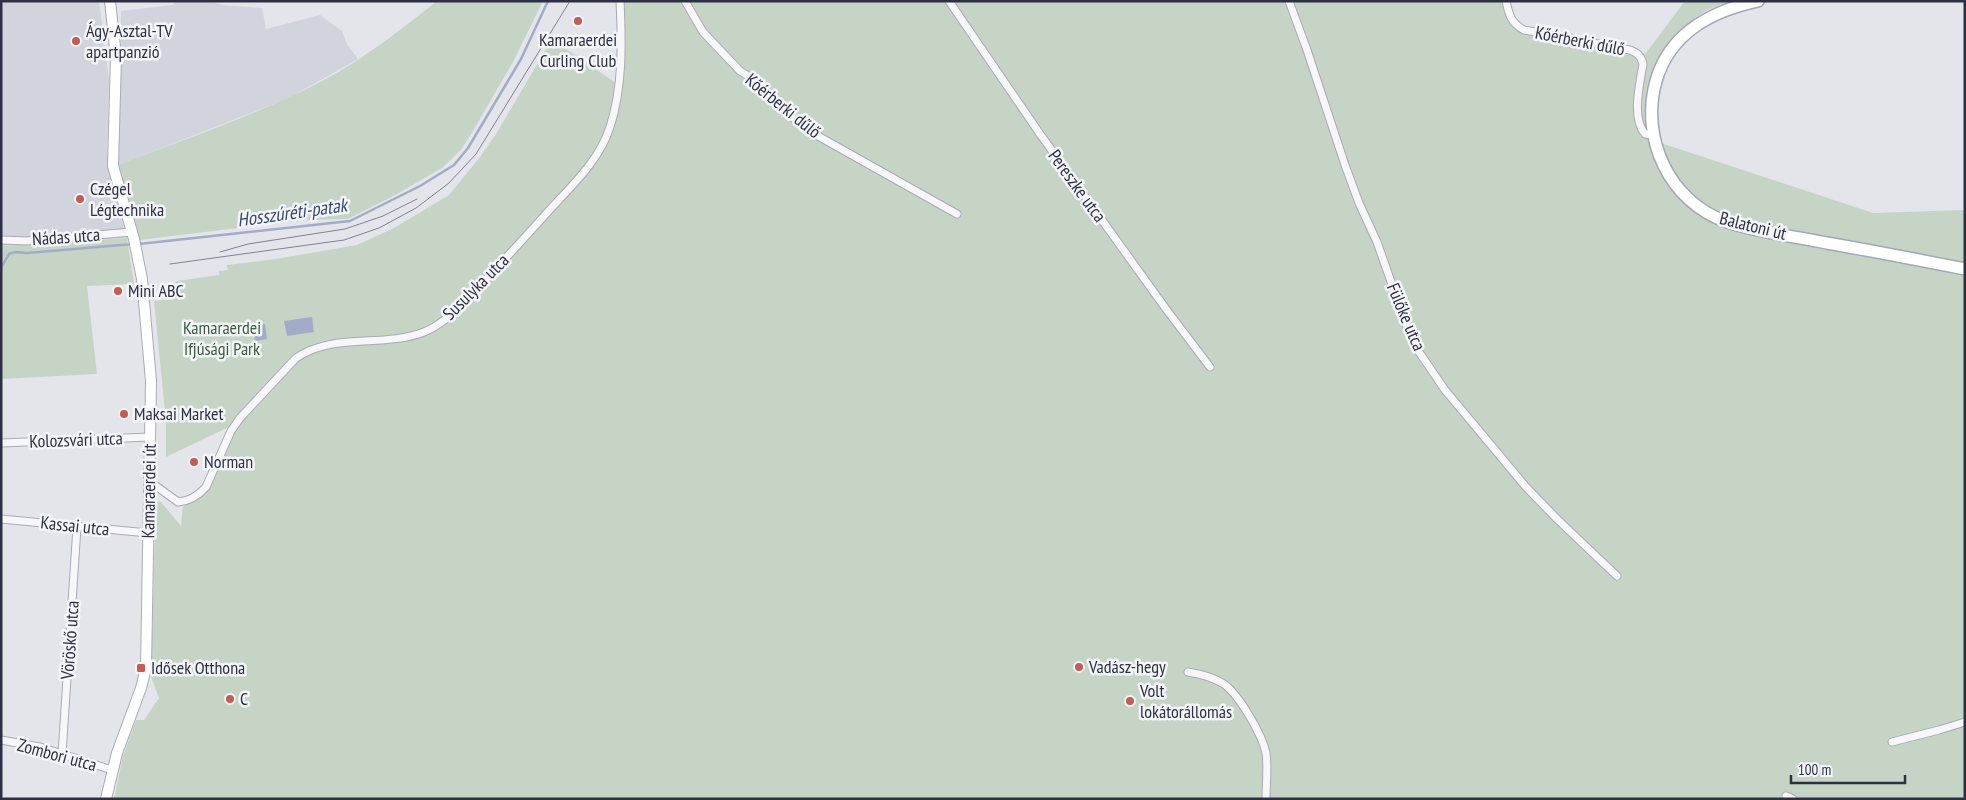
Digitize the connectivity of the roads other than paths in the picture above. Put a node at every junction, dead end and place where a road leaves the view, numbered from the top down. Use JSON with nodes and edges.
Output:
{"nodes":[{"id":1,"x":110,"y":1,"type":"edge"},
{"id":2,"x":620,"y":1,"type":"edge"},
{"id":3,"x":684,"y":1,"type":"edge"},
{"id":4,"x":949,"y":1,"type":"edge"},
{"id":5,"x":1289,"y":1,"type":"edge"},
{"id":6,"x":1506,"y":1,"type":"edge"},
{"id":7,"x":1758,"y":1,"type":"edge"},
{"id":8,"x":1654,"y":135,"type":"junction"},
{"id":9,"x":957,"y":214,"type":"dead end"},
{"id":10,"x":1,"y":240,"type":"edge"},
{"id":11,"x":134,"y":240,"type":"junction"},
{"id":12,"x":1965,"y":268,"type":"edge"},
{"id":13,"x":1210,"y":367,"type":"dead end"},
{"id":14,"x":150,"y":437,"type":"junction"},
{"id":15,"x":1,"y":443,"type":"edge"},
{"id":16,"x":149,"y":485,"type":"junction"},
{"id":17,"x":1,"y":519,"type":"edge"},
{"id":18,"x":77,"y":527,"type":"junction"},
{"id":19,"x":148,"y":533,"type":"junction"},
{"id":20,"x":1617,"y":576,"type":"dead end"},
{"id":21,"x":1188,"y":672,"type":"dead end"},
{"id":22,"x":1965,"y":722,"type":"edge"},
{"id":23,"x":1,"y":740,"type":"edge"},
{"id":24,"x":1892,"y":742,"type":"dead end"},
{"id":25,"x":62,"y":754,"type":"junction"},
{"id":26,"x":112,"y":770,"type":"junction"},
{"id":27,"x":106,"y":799,"type":"edge"},
{"id":28,"x":1266,"y":799,"type":"edge"}],
"edges":[{"from":1,"to":11,"type":"street","name":"Kamaraerdei út"},
{"from":2,"to":16,"type":"street","name":"Susulyka utca"},
{"from":3,"to":9,"type":"street","name":"Kőérberki dűlő"},
{"from":4,"to":13,"type":"street","name":"Pereszke utca"},
{"from":5,"to":20,"type":"street","name":"Fülőke utca"},
{"from":6,"to":8,"type":"street","name":"Kőérberki dűlő"},
{"from":7,"to":8,"type":"main road","name":"Balatoni út"},
{"from":8,"to":12,"type":"main road","name":"Balatoni út"},
{"from":10,"to":11,"type":"street","name":"Nádas utca"},
{"from":11,"to":14,"type":"street","name":"Kamaraerdei út"},
{"from":14,"to":15,"type":"street","name":"Kolozsvári utca"},
{"from":14,"to":16,"type":"street","name":"Kamaraerdei út"},
{"from":16,"to":19,"type":"street","name":"Kamaraerdei út"},
{"from":17,"to":18,"type":"street","name":"Kassai utca"},
{"from":18,"to":19,"type":"street","name":"Kassai utca"},
{"from":18,"to":25,"type":"street","name":"Vöröskő utca"},
{"from":19,"to":26,"type":"street","name":"Kamaraerdei út"},
{"from":21,"to":28,"type":"street"},
{"from":22,"to":24,"type":"street"},
{"from":23,"to":25,"type":"street","name":"Zombori utca"},
{"from":25,"to":26,"type":"street","name":"Zombori utca"},
{"from":26,"to":27,"type":"street","name":"Kamaraerdei út"}]}
